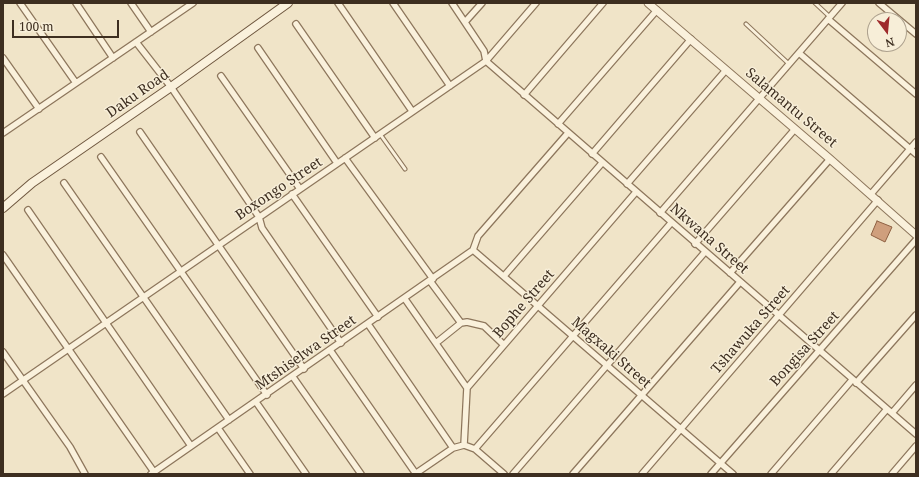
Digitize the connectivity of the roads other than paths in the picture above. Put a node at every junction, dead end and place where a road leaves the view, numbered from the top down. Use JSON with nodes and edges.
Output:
{"nodes":[{"id":1,"x":20,"y":3,"type":"edge"},
{"id":2,"x":76,"y":3,"type":"edge"},
{"id":3,"x":131,"y":3,"type":"edge"},
{"id":4,"x":193,"y":3,"type":"edge"},
{"id":5,"x":288,"y":3,"type":"edge"},
{"id":6,"x":338,"y":3,"type":"edge"},
{"id":7,"x":393,"y":3,"type":"edge"},
{"id":8,"x":452,"y":3,"type":"edge"},
{"id":9,"x":482,"y":3,"type":"edge"},
{"id":10,"x":536,"y":3,"type":"edge"},
{"id":11,"x":603,"y":3,"type":"edge"},
{"id":12,"x":648,"y":3,"type":"edge"},
{"id":13,"x":814,"y":3,"type":"edge"},
{"id":14,"x":842,"y":3,"type":"edge"},
{"id":15,"x":879,"y":3,"type":"edge"},
{"id":16,"x":657,"y":10,"type":"junction"},
{"id":17,"x":829,"y":18,"type":"junction"},
{"id":18,"x":465,"y":22,"type":"junction"},
{"id":19,"x":296,"y":24,"type":"dead end"},
{"id":20,"x":746,"y":24,"type":"dead end"},
{"id":21,"x":151,"y":32,"type":"junction"},
{"id":22,"x":916,"y":34,"type":"edge"},
{"id":23,"x":691,"y":39,"type":"junction"},
{"id":24,"x":136,"y":42,"type":"junction"},
{"id":25,"x":258,"y":48,"type":"dead end"},
{"id":26,"x":799,"y":53,"type":"junction"},
{"id":27,"x":3,"y":58,"type":"edge"},
{"id":28,"x":113,"y":58,"type":"junction"},
{"id":29,"x":486,"y":61,"type":"junction"},
{"id":30,"x":790,"y":64,"type":"junction"},
{"id":31,"x":726,"y":70,"type":"junction"},
{"id":32,"x":221,"y":76,"type":"dead end"},
{"id":33,"x":76,"y":83,"type":"junction"},
{"id":34,"x":450,"y":86,"type":"junction"},
{"id":35,"x":171,"y":87,"type":"junction"},
{"id":36,"x":916,"y":94,"type":"edge"},
{"id":37,"x":524,"y":95,"type":"junction"},
{"id":38,"x":760,"y":99,"type":"junction"},
{"id":39,"x":39,"y":109,"type":"junction"},
{"id":40,"x":412,"y":111,"type":"junction"},
{"id":41,"x":558,"y":124,"type":"junction"},
{"id":42,"x":795,"y":129,"type":"junction"},
{"id":43,"x":140,"y":132,"type":"dead end"},
{"id":44,"x":3,"y":133,"type":"edge"},
{"id":45,"x":568,"y":133,"type":"junction"},
{"id":46,"x":380,"y":134,"type":"junction"},
{"id":47,"x":375,"y":138,"type":"junction"},
{"id":48,"x":916,"y":142,"type":"edge"},
{"id":49,"x":910,"y":149,"type":"junction"},
{"id":50,"x":592,"y":154,"type":"junction"},
{"id":51,"x":916,"y":154,"type":"edge"},
{"id":52,"x":102,"y":157,"type":"dead end"},
{"id":53,"x":345,"y":158,"type":"junction"},
{"id":54,"x":830,"y":159,"type":"junction"},
{"id":55,"x":337,"y":163,"type":"junction"},
{"id":56,"x":602,"y":163,"type":"junction"},
{"id":57,"x":405,"y":169,"type":"dead end"},
{"id":58,"x":64,"y":183,"type":"dead end"},
{"id":59,"x":627,"y":184,"type":"junction"},
{"id":60,"x":300,"y":189,"type":"junction"},
{"id":61,"x":636,"y":192,"type":"junction"},
{"id":62,"x":292,"y":194,"type":"junction"},
{"id":63,"x":870,"y":194,"type":"junction"},
{"id":64,"x":878,"y":200,"type":"junction"},
{"id":65,"x":3,"y":208,"type":"edge"},
{"id":66,"x":28,"y":210,"type":"dead end"},
{"id":67,"x":660,"y":213,"type":"junction"},
{"id":68,"x":259,"y":217,"type":"junction"},
{"id":69,"x":671,"y":223,"type":"junction"},
{"id":70,"x":916,"y":235,"type":"edge"},
{"id":71,"x":916,"y":240,"type":"edge"},
{"id":72,"x":695,"y":244,"type":"junction"},
{"id":73,"x":218,"y":245,"type":"junction"},
{"id":74,"x":473,"y":250,"type":"junction"},
{"id":75,"x":705,"y":252,"type":"junction"},
{"id":76,"x":3,"y":255,"type":"edge"},
{"id":77,"x":181,"y":272,"type":"junction"},
{"id":78,"x":730,"y":274,"type":"junction"},
{"id":79,"x":504,"y":276,"type":"junction"},
{"id":80,"x":432,"y":280,"type":"junction"},
{"id":81,"x":740,"y":282,"type":"junction"},
{"id":82,"x":144,"y":297,"type":"junction"},
{"id":83,"x":404,"y":299,"type":"junction"},
{"id":84,"x":539,"y":305,"type":"junction"},
{"id":85,"x":916,"y":315,"type":"edge"},
{"id":86,"x":779,"y":316,"type":"junction"},
{"id":87,"x":378,"y":317,"type":"junction"},
{"id":88,"x":105,"y":323,"type":"junction"},
{"id":89,"x":462,"y":323,"type":"junction"},
{"id":90,"x":368,"y":324,"type":"junction"},
{"id":91,"x":572,"y":336,"type":"junction"},
{"id":92,"x":341,"y":343,"type":"junction"},
{"id":93,"x":436,"y":343,"type":"junction"},
{"id":94,"x":504,"y":345,"type":"junction"},
{"id":95,"x":69,"y":349,"type":"junction"},
{"id":96,"x":330,"y":350,"type":"junction"},
{"id":97,"x":821,"y":350,"type":"junction"},
{"id":98,"x":3,"y":352,"type":"edge"},
{"id":99,"x":607,"y":365,"type":"junction"},
{"id":100,"x":304,"y":369,"type":"junction"},
{"id":101,"x":293,"y":377,"type":"junction"},
{"id":102,"x":23,"y":380,"type":"junction"},
{"id":103,"x":854,"y":382,"type":"junction"},
{"id":104,"x":916,"y":385,"type":"edge"},
{"id":105,"x":467,"y":388,"type":"junction"},
{"id":106,"x":3,"y":394,"type":"edge"},
{"id":107,"x":267,"y":394,"type":"junction"},
{"id":108,"x":642,"y":395,"type":"junction"},
{"id":109,"x":256,"y":402,"type":"junction"},
{"id":110,"x":889,"y":411,"type":"junction"},
{"id":111,"x":229,"y":420,"type":"junction"},
{"id":112,"x":218,"y":428,"type":"junction"},
{"id":113,"x":681,"y":429,"type":"junction"},
{"id":114,"x":916,"y":434,"type":"edge"},
{"id":115,"x":464,"y":445,"type":"junction"},
{"id":116,"x":191,"y":446,"type":"junction"},
{"id":117,"x":916,"y":446,"type":"edge"},
{"id":118,"x":453,"y":448,"type":"junction"},
{"id":119,"x":475,"y":449,"type":"junction"},
{"id":120,"x":720,"y":463,"type":"junction"},
{"id":121,"x":153,"y":473,"type":"edge"},
{"id":122,"x":84,"y":474,"type":"edge"},
{"id":123,"x":250,"y":474,"type":"edge"},
{"id":124,"x":306,"y":474,"type":"edge"},
{"id":125,"x":361,"y":474,"type":"edge"},
{"id":126,"x":416,"y":474,"type":"edge"},
{"id":127,"x":504,"y":474,"type":"edge"},
{"id":128,"x":513,"y":474,"type":"edge"},
{"id":129,"x":573,"y":474,"type":"edge"},
{"id":130,"x":642,"y":474,"type":"edge"},
{"id":131,"x":711,"y":474,"type":"edge"},
{"id":132,"x":733,"y":474,"type":"edge"},
{"id":133,"x":771,"y":474,"type":"edge"},
{"id":134,"x":831,"y":474,"type":"edge"},
{"id":135,"x":892,"y":474,"type":"edge"}],
"edges":[{"from":1,"to":33,"type":"street"},
{"from":2,"to":28,"type":"street"},
{"from":3,"to":21,"type":"street"},
{"from":4,"to":21,"type":"street"},
{"from":5,"to":35,"type":"main road","name":"Daku Road"},
{"from":6,"to":40,"type":"street"},
{"from":7,"to":34,"type":"street"},
{"from":8,"to":18,"type":"street"},
{"from":9,"to":18,"type":"street"},
{"from":10,"to":29,"type":"street","name":"Boxongo Street"},
{"from":11,"to":37,"type":"street"},
{"from":12,"to":16,"type":"street","name":"Salamantu Street"},
{"from":13,"to":17,"type":"lane"},
{"from":14,"to":17,"type":"street"},
{"from":15,"to":22,"type":"street"},
{"from":16,"to":23,"type":"street","name":"Salamantu Street"},
{"from":16,"to":41,"type":"street"},
{"from":17,"to":26,"type":"street"},
{"from":17,"to":36,"type":"street"},
{"from":18,"to":29,"type":"street"},
{"from":19,"to":47,"type":"street"},
{"from":20,"to":30,"type":"lane"},
{"from":21,"to":24,"type":"street"},
{"from":23,"to":31,"type":"street","name":"Salamantu Street"},
{"from":23,"to":50,"type":"street"},
{"from":24,"to":28,"type":"street"},
{"from":24,"to":35,"type":"street"},
{"from":25,"to":55,"type":"street"},
{"from":26,"to":30,"type":"street"},
{"from":26,"to":49,"type":"street"},
{"from":27,"to":39,"type":"street"},
{"from":28,"to":33,"type":"street"},
{"from":29,"to":34,"type":"street","name":"Boxongo Street"},
{"from":29,"to":37,"type":"street","name":"Nkwana Street"},
{"from":30,"to":38,"type":"street"},
{"from":31,"to":38,"type":"street","name":"Salamantu Street"},
{"from":31,"to":59,"type":"street"},
{"from":32,"to":60,"type":"street"},
{"from":33,"to":39,"type":"street"},
{"from":34,"to":40,"type":"street","name":"Boxongo Street"},
{"from":35,"to":65,"type":"main road","name":"Daku Road"},
{"from":35,"to":68,"type":"street"},
{"from":37,"to":41,"type":"street","name":"Nkwana Street"},
{"from":38,"to":42,"type":"street","name":"Salamantu Street"},
{"from":38,"to":67,"type":"street"},
{"from":39,"to":44,"type":"street"},
{"from":40,"to":46,"type":"street","name":"Boxongo Street"},
{"from":41,"to":45,"type":"street","name":"Nkwana Street"},
{"from":42,"to":54,"type":"street","name":"Salamantu Street"},
{"from":42,"to":72,"type":"street"},
{"from":43,"to":73,"type":"street"},
{"from":45,"to":50,"type":"street","name":"Nkwana Street"},
{"from":45,"to":74,"type":"street"},
{"from":46,"to":47,"type":"street","name":"Boxongo Street"},
{"from":46,"to":57,"type":"lane"},
{"from":47,"to":53,"type":"street","name":"Boxongo Street"},
{"from":48,"to":49,"type":"street"},
{"from":49,"to":51,"type":"street"},
{"from":49,"to":63,"type":"street"},
{"from":50,"to":56,"type":"street","name":"Nkwana Street"},
{"from":52,"to":77,"type":"street"},
{"from":53,"to":55,"type":"street","name":"Boxongo Street"},
{"from":53,"to":80,"type":"street"},
{"from":54,"to":63,"type":"street","name":"Salamantu Street"},
{"from":54,"to":78,"type":"street"},
{"from":55,"to":60,"type":"street","name":"Boxongo Street"},
{"from":56,"to":59,"type":"street","name":"Nkwana Street"},
{"from":56,"to":79,"type":"street"},
{"from":58,"to":82,"type":"street"},
{"from":59,"to":61,"type":"street","name":"Nkwana Street"},
{"from":60,"to":62,"type":"street","name":"Boxongo Street"},
{"from":61,"to":67,"type":"street","name":"Nkwana Street"},
{"from":61,"to":84,"type":"street","name":"Bophe Street"},
{"from":62,"to":68,"type":"street","name":"Boxongo Street"},
{"from":62,"to":87,"type":"street"},
{"from":63,"to":64,"type":"street","name":"Salamantu Street"},
{"from":64,"to":70,"type":"street","name":"Salamantu Street"},
{"from":64,"to":86,"type":"street","name":"Tshawuka Street"},
{"from":66,"to":88,"type":"street"},
{"from":67,"to":69,"type":"street","name":"Nkwana Street"},
{"from":68,"to":73,"type":"street","name":"Boxongo Street"},
{"from":68,"to":92,"type":"street"},
{"from":69,"to":72,"type":"street","name":"Nkwana Street"},
{"from":69,"to":91,"type":"street"},
{"from":71,"to":97,"type":"street","name":"Bongisa Street"},
{"from":72,"to":75,"type":"street","name":"Nkwana Street"},
{"from":73,"to":77,"type":"street","name":"Boxongo Street"},
{"from":73,"to":100,"type":"street"},
{"from":74,"to":79,"type":"street","name":"Magxaki Street"},
{"from":74,"to":80,"type":"street","name":"Mtshiselwa Street"},
{"from":75,"to":78,"type":"street","name":"Nkwana Street"},
{"from":75,"to":99,"type":"street"},
{"from":76,"to":95,"type":"street"},
{"from":77,"to":82,"type":"street","name":"Boxongo Street"},
{"from":77,"to":107,"type":"street"},
{"from":78,"to":81,"type":"street","name":"Nkwana Street"},
{"from":79,"to":84,"type":"street","name":"Magxaki Street"},
{"from":80,"to":83,"type":"street","name":"Mtshiselwa Street"},
{"from":80,"to":89,"type":"street"},
{"from":81,"to":86,"type":"street","name":"Nkwana Street"},
{"from":81,"to":108,"type":"street"},
{"from":82,"to":88,"type":"street","name":"Boxongo Street"},
{"from":82,"to":111,"type":"street"},
{"from":83,"to":87,"type":"street","name":"Mtshiselwa Street"},
{"from":83,"to":93,"type":"street"},
{"from":84,"to":91,"type":"street","name":"Magxaki Street"},
{"from":84,"to":94,"type":"street","name":"Bophe Street"},
{"from":85,"to":103,"type":"street"},
{"from":86,"to":97,"type":"street","name":"Nkwana Street"},
{"from":86,"to":113,"type":"street","name":"Tshawuka Street"},
{"from":87,"to":90,"type":"street","name":"Mtshiselwa Street"},
{"from":88,"to":95,"type":"street","name":"Boxongo Street"},
{"from":88,"to":116,"type":"street"},
{"from":89,"to":93,"type":"street"},
{"from":89,"to":94,"type":"street"},
{"from":90,"to":92,"type":"street","name":"Mtshiselwa Street"},
{"from":90,"to":118,"type":"street"},
{"from":91,"to":99,"type":"street","name":"Magxaki Street"},
{"from":91,"to":119,"type":"street"},
{"from":92,"to":96,"type":"street","name":"Mtshiselwa Street"},
{"from":93,"to":105,"type":"street"},
{"from":94,"to":105,"type":"street","name":"Bophe Street"},
{"from":95,"to":102,"type":"street","name":"Boxongo Street"},
{"from":95,"to":121,"type":"street"},
{"from":96,"to":100,"type":"street","name":"Mtshiselwa Street"},
{"from":96,"to":126,"type":"street"},
{"from":97,"to":103,"type":"street","name":"Nkwana Street"},
{"from":97,"to":120,"type":"street","name":"Bongisa Street"},
{"from":98,"to":102,"type":"street"},
{"from":99,"to":108,"type":"street","name":"Magxaki Street"},
{"from":99,"to":128,"type":"street"},
{"from":100,"to":101,"type":"street","name":"Mtshiselwa Street"},
{"from":101,"to":107,"type":"street","name":"Mtshiselwa Street"},
{"from":101,"to":125,"type":"street"},
{"from":102,"to":106,"type":"street","name":"Boxongo Street"},
{"from":102,"to":122,"type":"street"},
{"from":103,"to":110,"type":"street","name":"Nkwana Street"},
{"from":103,"to":133,"type":"street"},
{"from":104,"to":110,"type":"street"},
{"from":105,"to":115,"type":"street"},
{"from":107,"to":109,"type":"street","name":"Mtshiselwa Street"},
{"from":108,"to":113,"type":"street","name":"Magxaki Street"},
{"from":108,"to":129,"type":"street"},
{"from":109,"to":111,"type":"street","name":"Mtshiselwa Street"},
{"from":109,"to":124,"type":"street"},
{"from":110,"to":114,"type":"street","name":"Nkwana Street"},
{"from":110,"to":134,"type":"street"},
{"from":111,"to":112,"type":"street","name":"Mtshiselwa Street"},
{"from":112,"to":116,"type":"street","name":"Mtshiselwa Street"},
{"from":112,"to":123,"type":"street"},
{"from":113,"to":120,"type":"street","name":"Magxaki Street"},
{"from":113,"to":130,"type":"street","name":"Tshawuka Street"},
{"from":115,"to":118,"type":"street"},
{"from":115,"to":119,"type":"street"},
{"from":116,"to":121,"type":"street","name":"Mtshiselwa Street"},
{"from":117,"to":135,"type":"street"},
{"from":118,"to":126,"type":"street"},
{"from":119,"to":127,"type":"street"},
{"from":120,"to":131,"type":"street","name":"Bongisa Street"},
{"from":120,"to":132,"type":"street","name":"Magxaki Street"}]}
